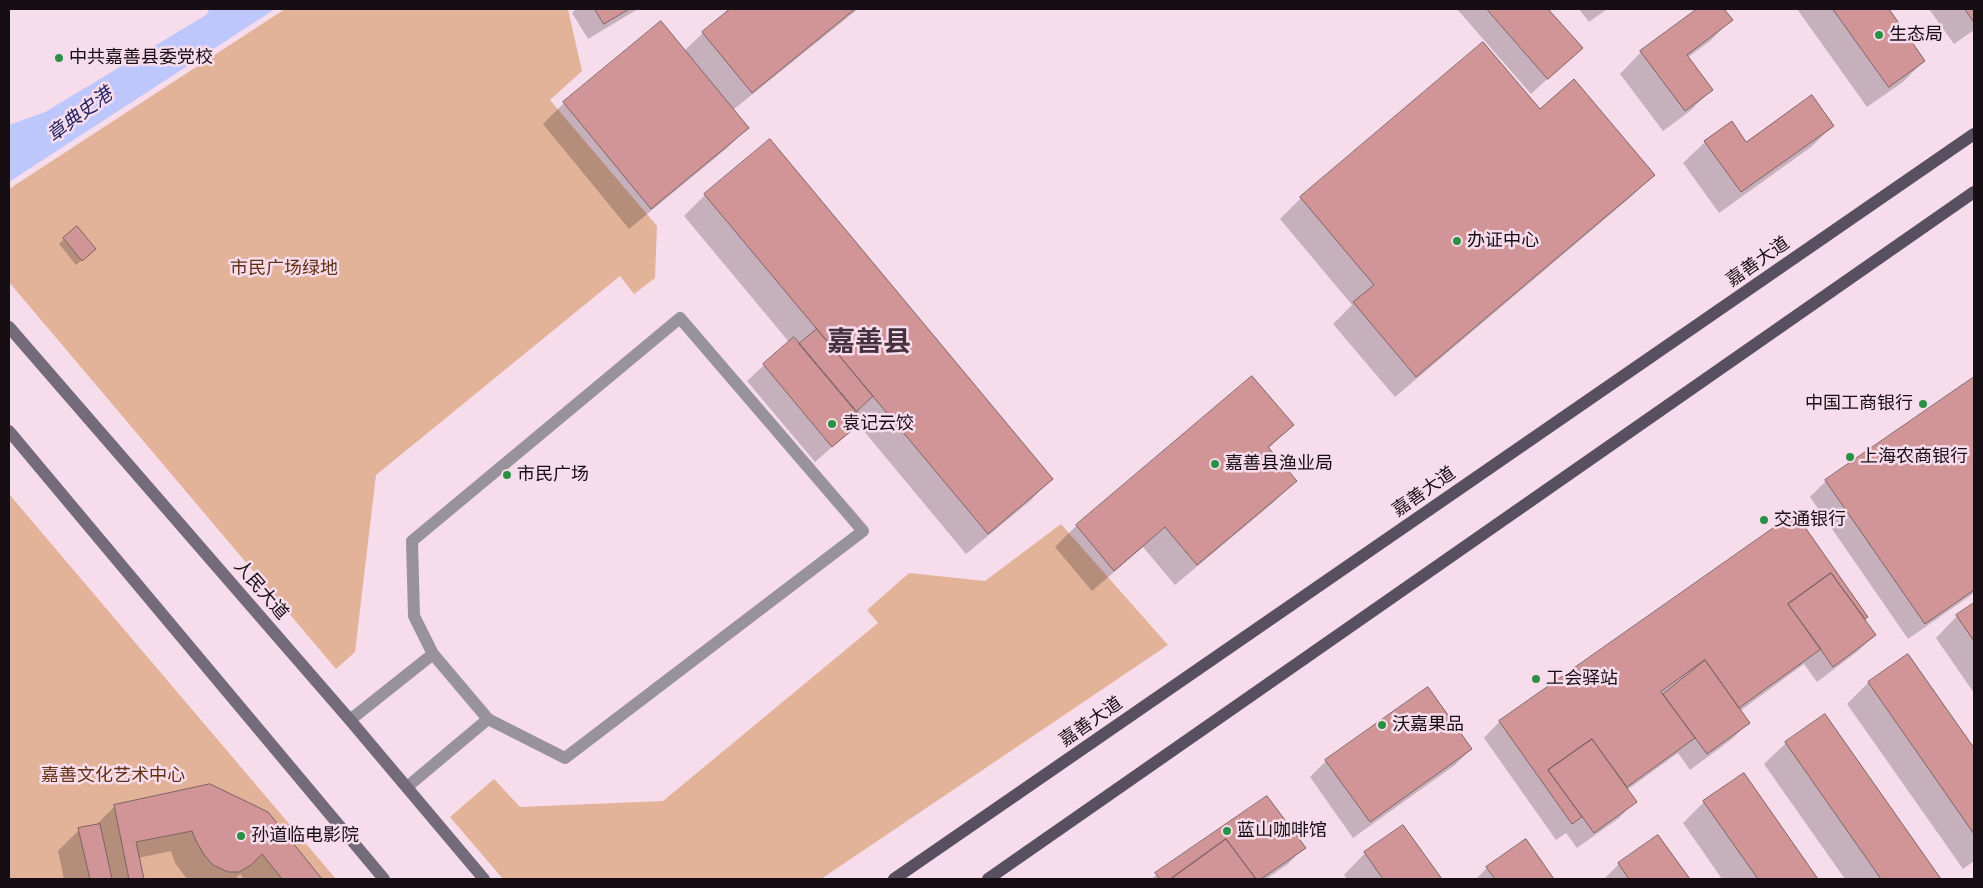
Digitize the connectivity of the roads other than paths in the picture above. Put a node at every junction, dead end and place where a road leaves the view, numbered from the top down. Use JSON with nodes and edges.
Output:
{"nodes":[{"id":1,"x":1974,"y":134,"type":"edge"},
{"id":2,"x":1974,"y":192,"type":"edge"},
{"id":3,"x":9,"y":327,"type":"edge"},
{"id":4,"x":9,"y":431,"type":"edge"},
{"id":5,"x":433,"y":654,"type":"junction"},
{"id":6,"x":488,"y":719,"type":"junction"},
{"id":7,"x":350,"y":720,"type":"junction"},
{"id":8,"x":407,"y":786,"type":"junction"},
{"id":9,"x":384,"y":879,"type":"edge"},
{"id":10,"x":484,"y":879,"type":"edge"},
{"id":11,"x":894,"y":879,"type":"edge"},
{"id":12,"x":988,"y":879,"type":"edge"}],
"edges":[{"from":1,"to":11,"type":"main road","name":"嘉善大道"},
{"from":2,"to":12,"type":"main road"},
{"from":3,"to":7,"type":"main road","name":"人民大道"},
{"from":4,"to":9,"type":"main road"},
{"from":5,"to":6,"type":"lane"},
{"from":5,"to":6,"type":"lane"},
{"from":5,"to":7,"type":"lane"},
{"from":6,"to":8,"type":"lane"},
{"from":7,"to":8,"type":"main road","name":"人民大道"},
{"from":8,"to":10,"type":"main road","name":"人民大道"}]}
